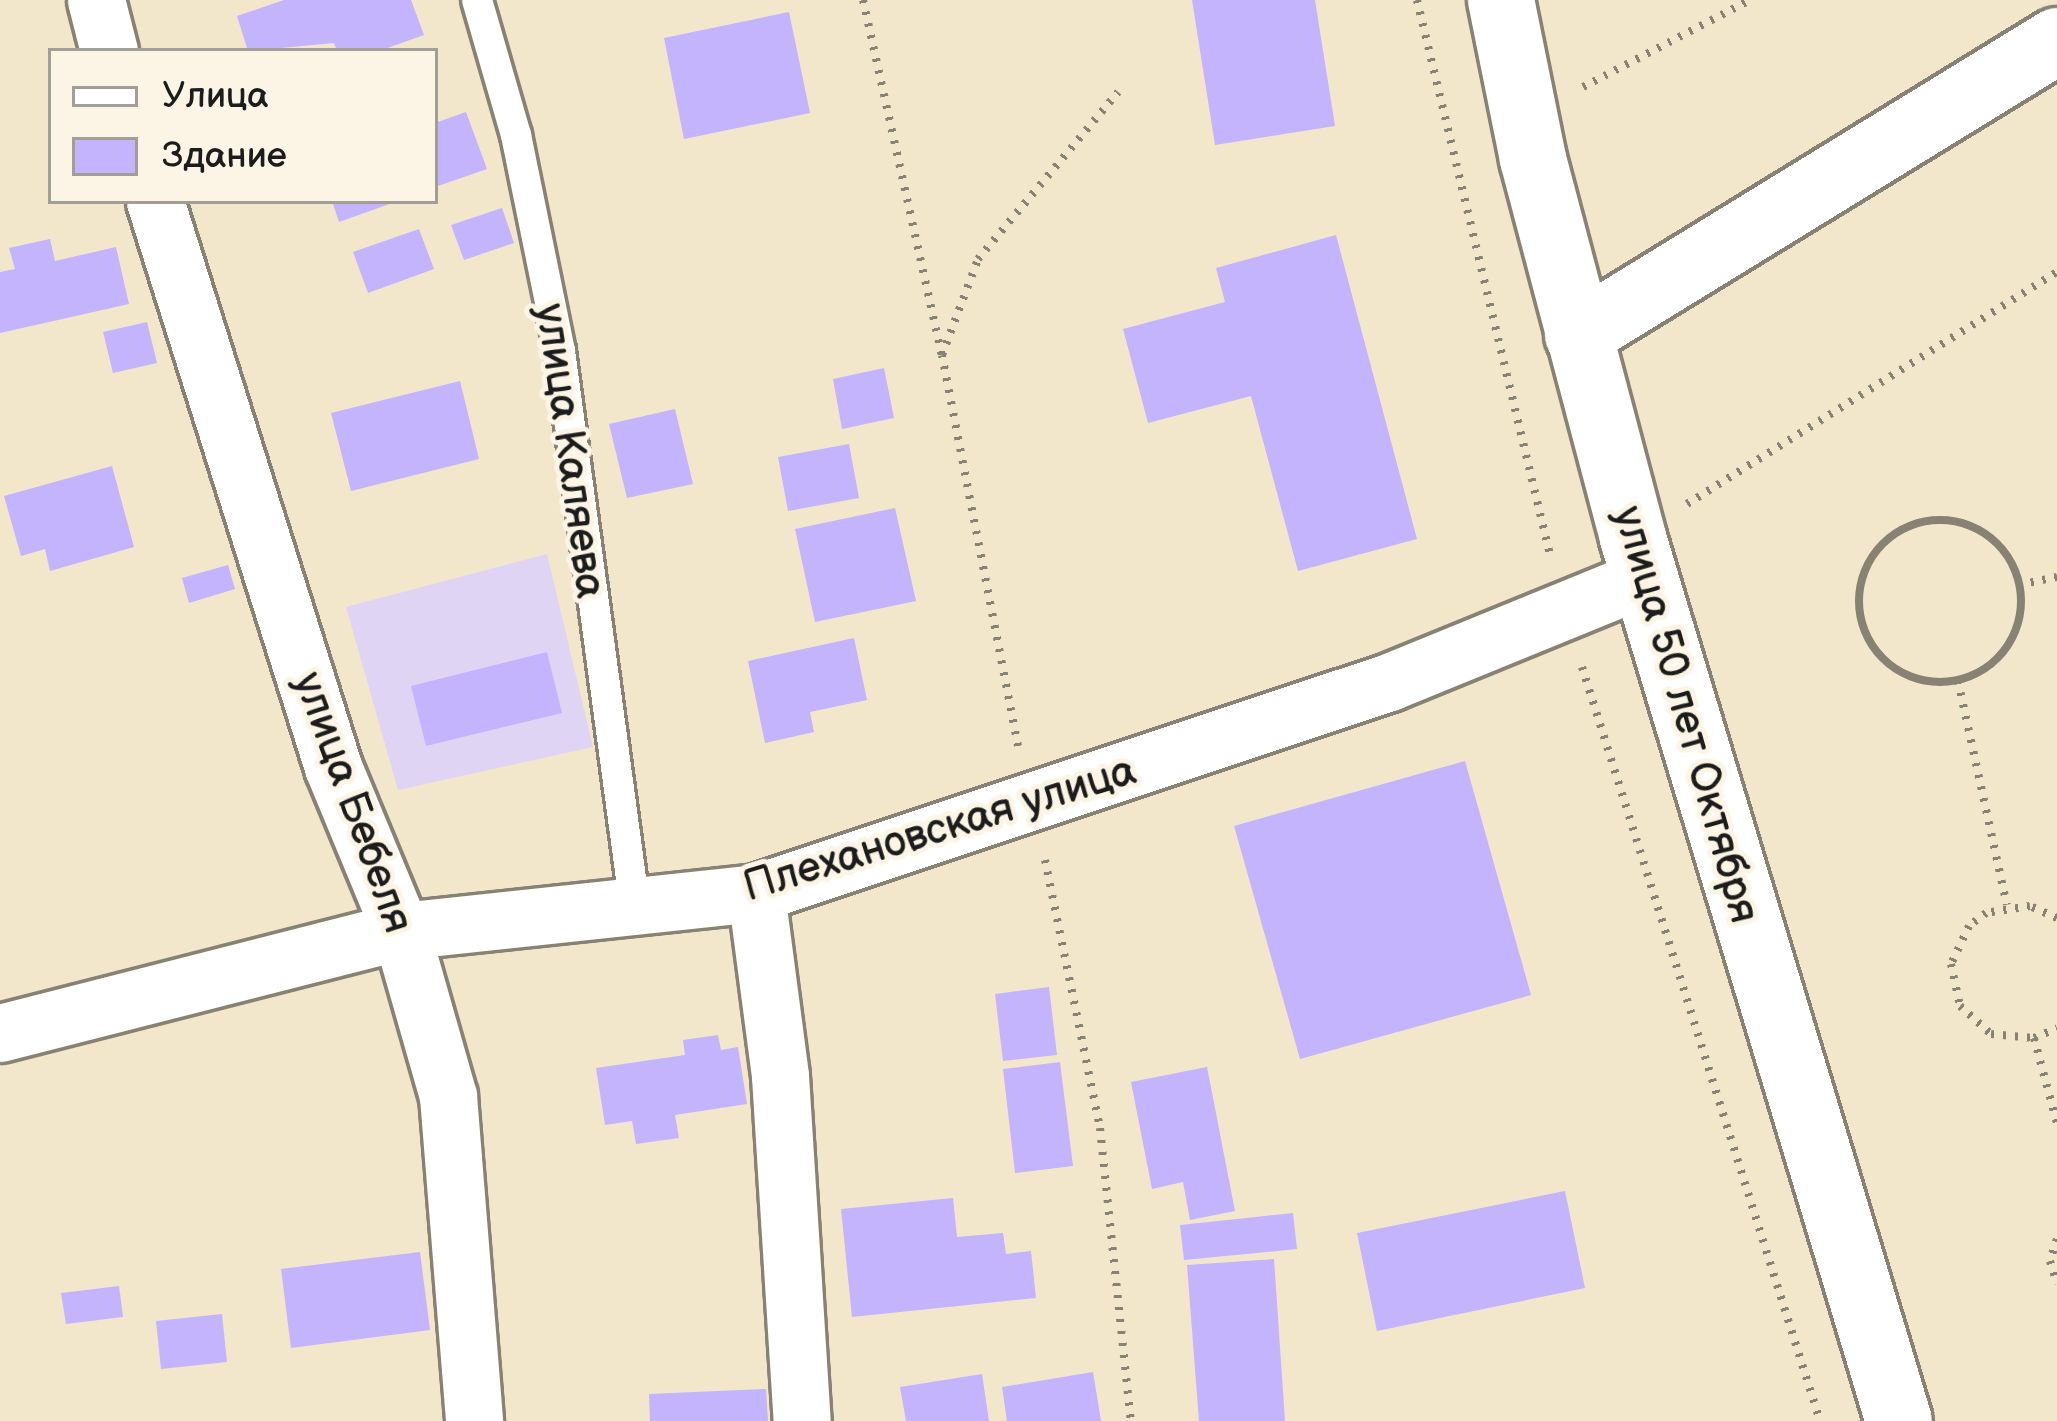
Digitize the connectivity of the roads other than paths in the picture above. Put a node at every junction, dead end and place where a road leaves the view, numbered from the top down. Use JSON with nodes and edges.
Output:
{"nodes":[{"id":1,"x":96,"y":0,"type":"edge"},
{"id":2,"x":477,"y":0,"type":"edge"},
{"id":3,"x":1501,"y":0,"type":"edge"},
{"id":4,"x":2057,"y":41,"type":"edge"},
{"id":5,"x":108,"y":48,"type":"edge"},
{"id":6,"x":156,"y":204,"type":"edge"},
{"id":7,"x":1579,"y":334,"type":"junction"},
{"id":8,"x":1638,"y":558,"type":"junction"},
{"id":9,"x":756,"y":893,"type":"junction"},
{"id":10,"x":635,"y":908,"type":"junction"},
{"id":11,"x":401,"y":931,"type":"junction"},
{"id":12,"x":0,"y":1033,"type":"edge"},
{"id":13,"x":474,"y":1421,"type":"edge"},
{"id":14,"x":802,"y":1421,"type":"edge"},
{"id":15,"x":1899,"y":1421,"type":"edge"}],
"edges":[{"from":1,"to":5,"type":"street"},
{"from":2,"to":10,"type":"lane","name":"улица Каляева"},
{"from":3,"to":7,"type":"main road","name":"улица 50 лет Октября"},
{"from":4,"to":7,"type":"main road"},
{"from":6,"to":11,"type":"street","name":"улица Бебеля"},
{"from":7,"to":8,"type":"main road","name":"улица 50 лет Октября"},
{"from":8,"to":9,"type":"street","name":"Плехановская улица"},
{"from":8,"to":15,"type":"main road","name":"улица 50 лет Октября"},
{"from":9,"to":10,"type":"street","name":"Плехановская улица"},
{"from":9,"to":14,"type":"street"},
{"from":10,"to":11,"type":"street","name":"Плехановская улица"},
{"from":11,"to":12,"type":"street","name":"Плехановская улица"},
{"from":11,"to":13,"type":"street","name":"улица Бебеля"}]}
